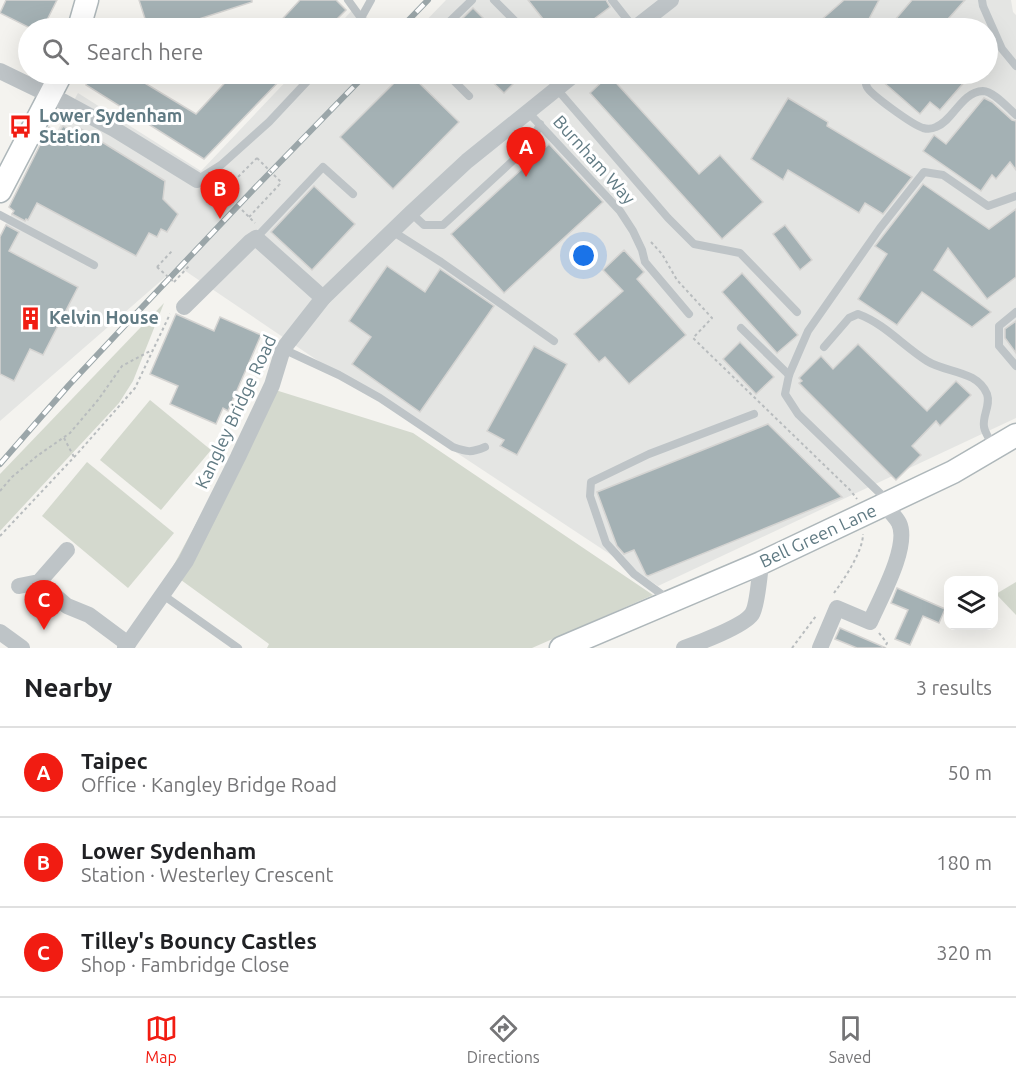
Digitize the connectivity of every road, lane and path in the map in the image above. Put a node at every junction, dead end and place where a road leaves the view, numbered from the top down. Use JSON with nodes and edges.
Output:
{"nodes":[{"id":1,"x":87,"y":0,"type":"edge"},
{"id":2,"x":348,"y":0,"type":"edge"},
{"id":3,"x":372,"y":0,"type":"edge"},
{"id":4,"x":471,"y":0,"type":"edge"},
{"id":5,"x":494,"y":0,"type":"edge"},
{"id":6,"x":612,"y":0,"type":"edge"},
{"id":7,"x":671,"y":0,"type":"edge"},
{"id":8,"x":982,"y":0,"type":"edge"},
{"id":9,"x":82,"y":18,"type":"edge"},
{"id":10,"x":361,"y":18,"type":"joint"},
{"id":11,"x":453,"y":18,"type":"edge"},
{"id":12,"x":512,"y":18,"type":"edge"},
{"id":13,"x":627,"y":18,"type":"edge"},
{"id":14,"x":648,"y":18,"type":"edge"},
{"id":15,"x":988,"y":18,"type":"edge"},
{"id":16,"x":998,"y":40,"type":"edge"},
{"id":17,"x":1016,"y":66,"type":"edge"},
{"id":18,"x":0,"y":71,"type":"edge"},
{"id":19,"x":18,"y":80,"type":"edge"},
{"id":20,"x":27,"y":84,"type":"edge"},
{"id":21,"x":56,"y":84,"type":"edge"},
{"id":22,"x":304,"y":84,"type":"edge"},
{"id":23,"x":457,"y":84,"type":"edge"},
{"id":24,"x":561,"y":84,"type":"edge"},
{"id":25,"x":570,"y":84,"type":"edge"},
{"id":26,"x":867,"y":84,"type":"edge"},
{"id":27,"x":50,"y":95,"type":"junction"},
{"id":28,"x":469,"y":96,"type":"dead end"},
{"id":29,"x":1016,"y":115,"type":"edge"},
{"id":30,"x":534,"y":118,"type":"junction"},
{"id":31,"x":236,"y":179,"type":"dead end"},
{"id":32,"x":197,"y":180,"type":"joint"},
{"id":33,"x":0,"y":191,"type":"edge"},
{"id":34,"x":353,"y":194,"type":"dead end"},
{"id":35,"x":1016,"y":196,"type":"edge"},
{"id":36,"x":242,"y":210,"type":"dead end"},
{"id":37,"x":411,"y":213,"type":"junction"},
{"id":38,"x":0,"y":215,"type":"edge"},
{"id":39,"x":249,"y":217,"type":"junction"},
{"id":40,"x":255,"y":230,"type":"junction"},
{"id":41,"x":392,"y":231,"type":"junction"},
{"id":42,"x":172,"y":251,"type":"dead end"},
{"id":43,"x":94,"y":265,"type":"dead end"},
{"id":44,"x":189,"y":266,"type":"dead end"},
{"id":45,"x":322,"y":298,"type":"junction"},
{"id":46,"x":178,"y":308,"type":"joint"},
{"id":47,"x":797,"y":312,"type":"dead end"},
{"id":48,"x":1016,"y":312,"type":"edge"},
{"id":49,"x":689,"y":314,"type":"dead end"},
{"id":50,"x":741,"y":328,"type":"dead end"},
{"id":51,"x":554,"y":341,"type":"dead end"},
{"id":52,"x":824,"y":347,"type":"dead end"},
{"id":53,"x":283,"y":349,"type":"junction"},
{"id":54,"x":153,"y":350,"type":"junction"},
{"id":55,"x":1016,"y":366,"type":"edge"},
{"id":56,"x":789,"y":375,"type":"junction"},
{"id":57,"x":754,"y":414,"type":"dead end"},
{"id":58,"x":1016,"y":435,"type":"edge"},
{"id":59,"x":64,"y":438,"type":"junction"},
{"id":60,"x":485,"y":447,"type":"dead end"},
{"id":61,"x":995,"y":448,"type":"junction"},
{"id":62,"x":74,"y":457,"type":"junction"},
{"id":63,"x":0,"y":491,"type":"edge"},
{"id":64,"x":887,"y":504,"type":"junction"},
{"id":65,"x":863,"y":532,"type":"dead end"},
{"id":66,"x":0,"y":536,"type":"edge"},
{"id":67,"x":67,"y":550,"type":"dead end"},
{"id":68,"x":761,"y":563,"type":"junction"},
{"id":69,"x":39,"y":582,"type":"junction"},
{"id":70,"x":19,"y":586,"type":"dead end"},
{"id":71,"x":163,"y":595,"type":"junction"},
{"id":72,"x":829,"y":600,"type":"dead end"},
{"id":73,"x":671,"y":601,"type":"junction"},
{"id":74,"x":822,"y":609,"type":"dead end"},
{"id":75,"x":0,"y":632,"type":"edge"},
{"id":76,"x":129,"y":645,"type":"edge"},
{"id":77,"x":22,"y":648,"type":"edge"},
{"id":78,"x":238,"y":648,"type":"edge"},
{"id":79,"x":561,"y":648,"type":"edge"},
{"id":80,"x":684,"y":648,"type":"edge"},
{"id":81,"x":792,"y":648,"type":"edge"},
{"id":82,"x":820,"y":648,"type":"edge"}],
"edges":[{"from":1,"to":9,"type":"street"},
{"from":2,"to":10,"type":"lane"},
{"from":3,"to":10,"type":"lane"},
{"from":4,"to":11,"type":"lane"},
{"from":5,"to":12,"type":"lane"},
{"from":6,"to":13,"type":"lane"},
{"from":7,"to":14,"type":"street"},
{"from":8,"to":15,"type":"lane"},
{"from":16,"to":17,"type":"lane"},
{"from":18,"to":19,"type":"street"},
{"from":20,"to":27,"type":"street"},
{"from":21,"to":27,"type":"street"},
{"from":22,"to":32,"type":"lane"},
{"from":23,"to":28,"type":"lane"},
{"from":24,"to":30,"type":"street","name":"Kangley Bridge Road"},
{"from":25,"to":47,"type":"lane"},
{"from":26,"to":29,"type":"lane"},
{"from":27,"to":32,"type":"street"},
{"from":27,"to":33,"type":"street"},
{"from":30,"to":37,"type":"street","name":"Kangley Bridge Road"},
{"from":30,"to":37,"type":"lane"},
{"from":30,"to":49,"type":"lane","name":"Burnham Way"},
{"from":31,"to":39,"type":"path","bridge":true},
{"from":34,"to":40,"type":"lane"},
{"from":35,"to":56,"type":"lane"},
{"from":36,"to":39,"type":"path"},
{"from":37,"to":41,"type":"street","name":"Kangley Bridge Road"},
{"from":38,"to":43,"type":"lane"},
{"from":39,"to":40,"type":"path"},
{"from":40,"to":45,"type":"street"},
{"from":40,"to":46,"type":"street"},
{"from":41,"to":45,"type":"street","name":"Kangley Bridge Road"},
{"from":41,"to":51,"type":"lane"},
{"from":42,"to":44,"type":"path","bridge":true},
{"from":45,"to":53,"type":"street","name":"Kangley Bridge Road"},
{"from":46,"to":54,"type":"path"},
{"from":48,"to":55,"type":"lane"},
{"from":50,"to":56,"type":"lane"},
{"from":52,"to":61,"type":"lane"},
{"from":53,"to":60,"type":"lane"},
{"from":53,"to":71,"type":"street","name":"Kangley Bridge Road"},
{"from":54,"to":59,"type":"path"},
{"from":54,"to":62,"type":"path"},
{"from":56,"to":64,"type":"lane"},
{"from":57,"to":73,"type":"lane"},
{"from":58,"to":61,"type":"street"},
{"from":59,"to":62,"type":"path"},
{"from":59,"to":63,"type":"path"},
{"from":61,"to":64,"type":"street"},
{"from":62,"to":66,"type":"path"},
{"from":64,"to":68,"type":"street","name":"Bell Green Lane"},
{"from":64,"to":82,"type":"street","name":"Bell Green Lane"},
{"from":65,"to":72,"type":"path"},
{"from":67,"to":69,"type":"street"},
{"from":68,"to":73,"type":"street","name":"Bell Green Lane"},
{"from":68,"to":80,"type":"street"},
{"from":69,"to":70,"type":"street"},
{"from":69,"to":76,"type":"street"},
{"from":71,"to":76,"type":"street","name":"Kangley Bridge Road"},
{"from":71,"to":78,"type":"lane"},
{"from":73,"to":79,"type":"street","name":"Bell Green Lane"},
{"from":74,"to":81,"type":"path"},
{"from":75,"to":77,"type":"street"}]}
